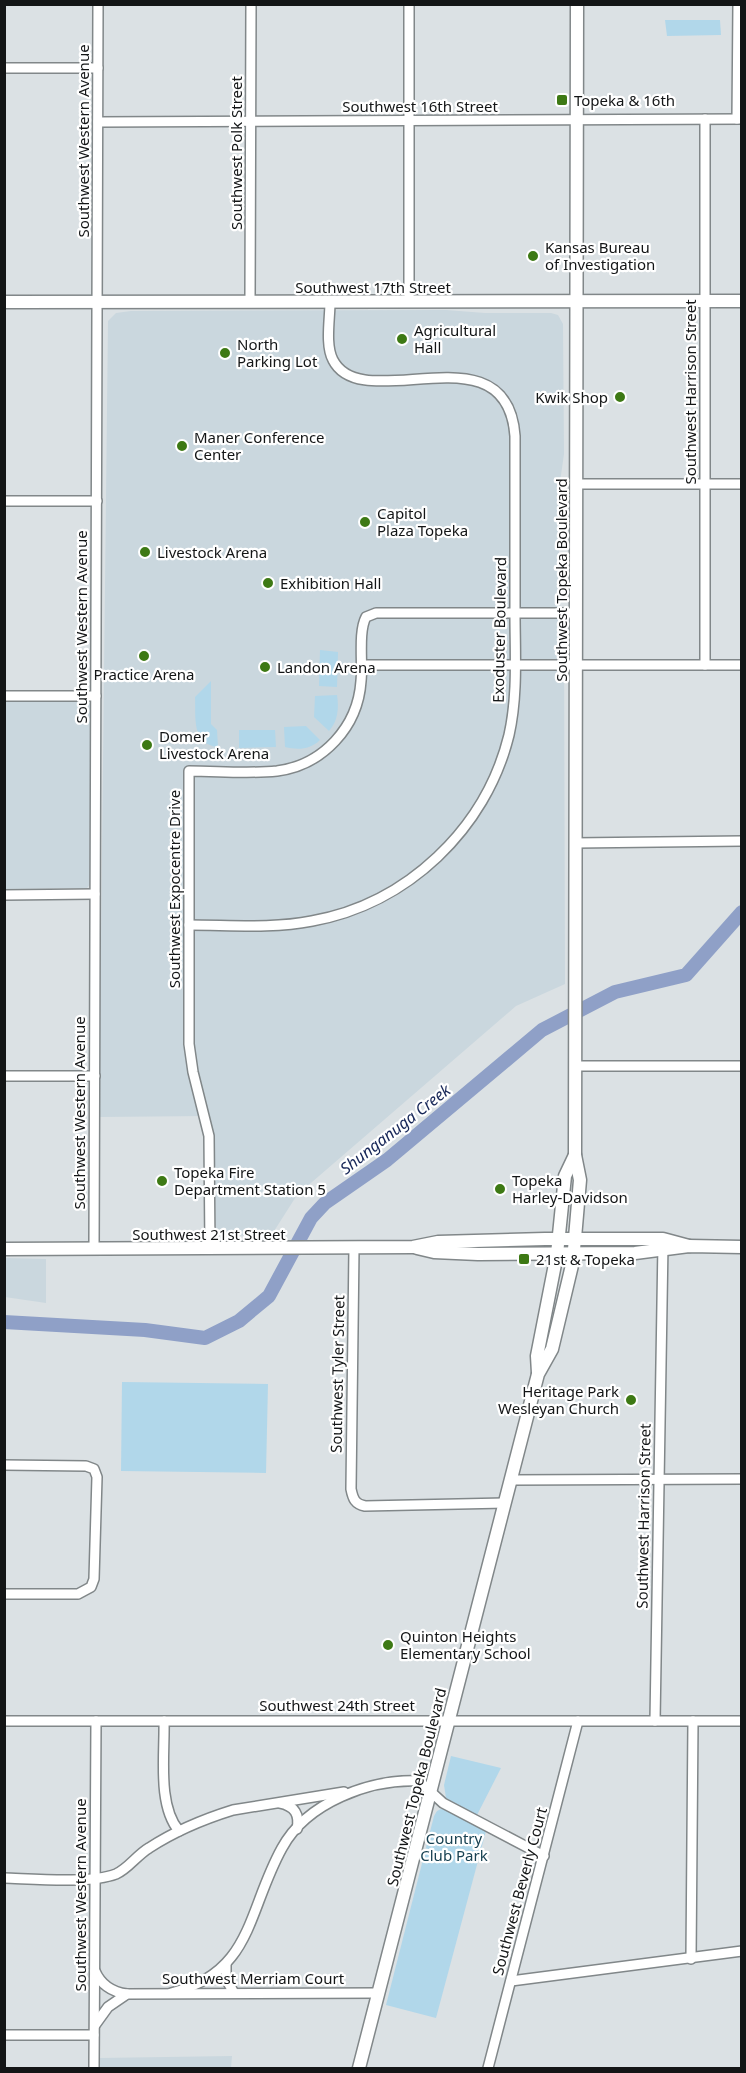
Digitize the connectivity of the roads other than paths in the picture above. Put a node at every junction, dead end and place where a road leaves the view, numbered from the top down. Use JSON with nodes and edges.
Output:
{"nodes":[{"id":1,"x":98,"y":4,"type":"edge"},
{"id":2,"x":251,"y":4,"type":"edge"},
{"id":3,"x":409,"y":4,"type":"edge"},
{"id":4,"x":577,"y":4,"type":"edge"},
{"id":5,"x":738,"y":4,"type":"edge"},
{"id":6,"x":4,"y":68,"type":"edge"},
{"id":7,"x":98,"y":68,"type":"junction"},
{"id":8,"x":739,"y":119,"type":"edge"},
{"id":9,"x":576,"y":120,"type":"junction"},
{"id":10,"x":705,"y":120,"type":"junction"},
{"id":11,"x":409,"y":121,"type":"junction"},
{"id":12,"x":98,"y":122,"type":"junction"},
{"id":13,"x":250,"y":122,"type":"junction"},
{"id":14,"x":576,"y":301,"type":"junction"},
{"id":15,"x":705,"y":301,"type":"junction"},
{"id":16,"x":741,"y":301,"type":"edge"},
{"id":17,"x":4,"y":302,"type":"edge"},
{"id":18,"x":97,"y":302,"type":"junction"},
{"id":19,"x":250,"y":302,"type":"junction"},
{"id":20,"x":330,"y":302,"type":"junction"},
{"id":21,"x":409,"y":302,"type":"junction"},
{"id":22,"x":576,"y":484,"type":"junction"},
{"id":23,"x":705,"y":484,"type":"junction"},
{"id":24,"x":741,"y":484,"type":"edge"},
{"id":25,"x":4,"y":501,"type":"edge"},
{"id":26,"x":97,"y":501,"type":"junction"},
{"id":27,"x":576,"y":613,"type":"junction"},
{"id":28,"x":515,"y":615,"type":"junction"},
{"id":29,"x":362,"y":664,"type":"junction"},
{"id":30,"x":516,"y":665,"type":"junction"},
{"id":31,"x":576,"y":665,"type":"junction"},
{"id":32,"x":705,"y":665,"type":"junction"},
{"id":33,"x":741,"y":665,"type":"edge"},
{"id":34,"x":4,"y":696,"type":"edge"},
{"id":35,"x":96,"y":696,"type":"junction"},
{"id":36,"x":741,"y":841,"type":"edge"},
{"id":37,"x":575,"y":843,"type":"junction"},
{"id":38,"x":95,"y":894,"type":"junction"},
{"id":39,"x":4,"y":895,"type":"edge"},
{"id":40,"x":189,"y":925,"type":"junction"},
{"id":41,"x":576,"y":1066,"type":"junction"},
{"id":42,"x":741,"y":1066,"type":"edge"},
{"id":43,"x":4,"y":1076,"type":"edge"},
{"id":44,"x":94,"y":1076,"type":"junction"},
{"id":45,"x":575,"y":1155,"type":"junction"},
{"id":46,"x":559,"y":1239,"type":"junction"},
{"id":47,"x":574,"y":1239,"type":"junction"},
{"id":48,"x":663,"y":1245,"type":"junction"},
{"id":49,"x":413,"y":1247,"type":"junction"},
{"id":50,"x":741,"y":1247,"type":"edge"},
{"id":51,"x":354,"y":1248,"type":"junction"},
{"id":52,"x":4,"y":1249,"type":"edge"},
{"id":53,"x":94,"y":1249,"type":"junction"},
{"id":54,"x":210,"y":1249,"type":"junction"},
{"id":55,"x":557,"y":1254,"type":"junction"},
{"id":56,"x":573,"y":1254,"type":"junction"},
{"id":57,"x":538,"y":1374,"type":"junction"},
{"id":58,"x":4,"y":1465,"type":"edge"},
{"id":59,"x":659,"y":1479,"type":"junction"},
{"id":60,"x":741,"y":1479,"type":"edge"},
{"id":61,"x":511,"y":1480,"type":"junction"},
{"id":62,"x":505,"y":1503,"type":"junction"},
{"id":63,"x":4,"y":1594,"type":"edge"},
{"id":64,"x":4,"y":1721,"type":"edge"},
{"id":65,"x":96,"y":1721,"type":"junction"},
{"id":66,"x":164,"y":1721,"type":"junction"},
{"id":67,"x":449,"y":1721,"type":"junction"},
{"id":68,"x":578,"y":1721,"type":"junction"},
{"id":69,"x":655,"y":1721,"type":"junction"},
{"id":70,"x":693,"y":1721,"type":"junction"},
{"id":71,"x":741,"y":1721,"type":"edge"},
{"id":72,"x":356,"y":1790,"type":"junction"},
{"id":73,"x":431,"y":1790,"type":"junction"},
{"id":74,"x":278,"y":1803,"type":"junction"},
{"id":75,"x":297,"y":1829,"type":"junction"},
{"id":76,"x":179,"y":1831,"type":"junction"},
{"id":77,"x":544,"y":1857,"type":"junction"},
{"id":78,"x":4,"y":1878,"type":"edge"},
{"id":79,"x":95,"y":1879,"type":"junction"},
{"id":80,"x":741,"y":1951,"type":"edge"},
{"id":81,"x":691,"y":1959,"type":"junction"},
{"id":82,"x":226,"y":1965,"type":"junction"},
{"id":83,"x":94,"y":1970,"type":"junction"},
{"id":84,"x":511,"y":1981,"type":"junction"},
{"id":85,"x":171,"y":1993,"type":"junction"},
{"id":86,"x":234,"y":1993,"type":"junction"},
{"id":87,"x":379,"y":1993,"type":"junction"},
{"id":88,"x":127,"y":1994,"type":"junction"},
{"id":89,"x":94,"y":2031,"type":"junction"},
{"id":90,"x":4,"y":2035,"type":"edge"},
{"id":91,"x":94,"y":2068,"type":"edge"},
{"id":92,"x":359,"y":2068,"type":"edge"},
{"id":93,"x":488,"y":2068,"type":"edge"}],
"edges":[{"from":1,"to":7,"type":"street","name":"Southwest Western Avenue"},
{"from":2,"to":13,"type":"street","name":"Southwest Polk Street"},
{"from":3,"to":11,"type":"street"},
{"from":4,"to":9,"type":"main road","name":"Southwest Topeka Boulevard"},
{"from":5,"to":8,"type":"street"},
{"from":6,"to":7,"type":"street"},
{"from":7,"to":12,"type":"street","name":"Southwest Western Avenue"},
{"from":8,"to":10,"type":"street","name":"Southwest 16th Street"},
{"from":9,"to":10,"type":"street","name":"Southwest 16th Street"},
{"from":9,"to":11,"type":"street","name":"Southwest 16th Street"},
{"from":9,"to":14,"type":"main road","name":"Southwest Topeka Boulevard"},
{"from":10,"to":15,"type":"street","name":"Southwest Harrison Street"},
{"from":11,"to":13,"type":"street","name":"Southwest 16th Street"},
{"from":11,"to":21,"type":"street"},
{"from":12,"to":13,"type":"street","name":"Southwest 16th Street"},
{"from":12,"to":18,"type":"street","name":"Southwest Western Avenue"},
{"from":13,"to":19,"type":"street","name":"Southwest Polk Street"},
{"from":14,"to":15,"type":"main road","name":"Southwest 17th Street"},
{"from":14,"to":21,"type":"main road","name":"Southwest 17th Street"},
{"from":14,"to":22,"type":"main road","name":"Southwest Topeka Boulevard"},
{"from":15,"to":16,"type":"main road","name":"Southwest 17th Street"},
{"from":15,"to":23,"type":"street","name":"Southwest Harrison Street"},
{"from":17,"to":18,"type":"main road","name":"Southwest 17th Street"},
{"from":18,"to":19,"type":"main road","name":"Southwest 17th Street"},
{"from":18,"to":26,"type":"street","name":"Southwest Western Avenue"},
{"from":19,"to":20,"type":"main road","name":"Southwest 17th Street"},
{"from":20,"to":21,"type":"main road","name":"Southwest 17th Street"},
{"from":20,"to":28,"type":"street","name":"Exoduster Boulevard"},
{"from":22,"to":23,"type":"street"},
{"from":22,"to":27,"type":"main road","name":"Southwest Topeka Boulevard"},
{"from":23,"to":24,"type":"street"},
{"from":23,"to":32,"type":"street","name":"Southwest Harrison Street"},
{"from":25,"to":26,"type":"street"},
{"from":26,"to":35,"type":"street","name":"Southwest Western Avenue"},
{"from":27,"to":28,"type":"street","name":"Southwest Expocentre Drive"},
{"from":27,"to":31,"type":"main road","name":"Southwest Topeka Boulevard"},
{"from":28,"to":29,"type":"street","name":"Southwest Expocentre Drive"},
{"from":28,"to":30,"type":"street","name":"Exoduster Boulevard"},
{"from":29,"to":30,"type":"street"},
{"from":29,"to":40,"type":"street","name":"Southwest Expocentre Drive"},
{"from":30,"to":31,"type":"street"},
{"from":30,"to":40,"type":"street","name":"Exoduster Boulevard"},
{"from":31,"to":32,"type":"street"},
{"from":31,"to":37,"type":"main road","name":"Southwest Topeka Boulevard"},
{"from":32,"to":33,"type":"street"},
{"from":34,"to":35,"type":"street"},
{"from":35,"to":38,"type":"street","name":"Southwest Western Avenue"},
{"from":36,"to":37,"type":"street"},
{"from":37,"to":41,"type":"main road","name":"Southwest Topeka Boulevard"},
{"from":38,"to":39,"type":"street"},
{"from":38,"to":44,"type":"street","name":"Southwest Western Avenue"},
{"from":40,"to":54,"type":"street","name":"Southwest Expocentre Drive"},
{"from":41,"to":42,"type":"street"},
{"from":41,"to":45,"type":"main road","name":"Southwest Topeka Boulevard"},
{"from":43,"to":44,"type":"street"},
{"from":44,"to":53,"type":"street","name":"Southwest Western Avenue"},
{"from":45,"to":46,"type":"main road","name":"Southwest Topeka Boulevard"},
{"from":45,"to":47,"type":"main road","name":"Southwest Topeka Boulevard"},
{"from":46,"to":47,"type":"main road","name":"Southwest 21st Street"},
{"from":46,"to":49,"type":"main road","name":"Southwest 21st Street"},
{"from":46,"to":55,"type":"main road","name":"Southwest Topeka Boulevard"},
{"from":47,"to":48,"type":"main road","name":"Southwest 21st Street"},
{"from":47,"to":56,"type":"main road","name":"Southwest Topeka Boulevard"},
{"from":48,"to":50,"type":"main road","name":"Southwest 21st Street"},
{"from":48,"to":56,"type":"main road","name":"Southwest 21st Street"},
{"from":48,"to":59,"type":"street","name":"Southwest Harrison Street"},
{"from":49,"to":51,"type":"main road","name":"Southwest 21st Street"},
{"from":49,"to":55,"type":"main road","name":"Southwest 21st Street"},
{"from":51,"to":54,"type":"main road","name":"Southwest 21st Street"},
{"from":51,"to":62,"type":"street","name":"Southwest Tyler Street"},
{"from":52,"to":53,"type":"main road","name":"Southwest 21st Street"},
{"from":53,"to":54,"type":"main road","name":"Southwest 21st Street"},
{"from":55,"to":56,"type":"main road","name":"Southwest 21st Street"},
{"from":55,"to":57,"type":"main road","name":"Southwest Topeka Boulevard"},
{"from":56,"to":57,"type":"main road","name":"Southwest Topeka Boulevard"},
{"from":57,"to":61,"type":"main road","name":"Southwest Topeka Boulevard"},
{"from":58,"to":63,"type":"street"},
{"from":59,"to":60,"type":"street"},
{"from":59,"to":61,"type":"street"},
{"from":59,"to":69,"type":"street","name":"Southwest Harrison Street"},
{"from":61,"to":62,"type":"main road","name":"Southwest Topeka Boulevard"},
{"from":62,"to":67,"type":"main road","name":"Southwest Topeka Boulevard"},
{"from":64,"to":65,"type":"street","name":"Southwest 24th Street"},
{"from":65,"to":66,"type":"street","name":"Southwest 24th Street"},
{"from":65,"to":79,"type":"street","name":"Southwest Western Avenue"},
{"from":66,"to":67,"type":"street","name":"Southwest 24th Street"},
{"from":66,"to":76,"type":"street"},
{"from":67,"to":68,"type":"street","name":"Southwest 24th Street"},
{"from":67,"to":73,"type":"main road","name":"Southwest Topeka Boulevard"},
{"from":68,"to":69,"type":"street","name":"Southwest 24th Street"},
{"from":68,"to":77,"type":"street","name":"Southwest Beverly Court"},
{"from":69,"to":70,"type":"street","name":"Southwest 24th Street"},
{"from":70,"to":71,"type":"street","name":"Southwest 24th Street"},
{"from":70,"to":81,"type":"street"},
{"from":72,"to":73,"type":"street"},
{"from":72,"to":74,"type":"street"},
{"from":72,"to":75,"type":"street"},
{"from":73,"to":77,"type":"street"},
{"from":73,"to":87,"type":"main road","name":"Southwest Topeka Boulevard"},
{"from":74,"to":75,"type":"street"},
{"from":74,"to":76,"type":"street"},
{"from":75,"to":82,"type":"street"},
{"from":76,"to":79,"type":"street"},
{"from":77,"to":84,"type":"street","name":"Southwest Beverly Court"},
{"from":78,"to":79,"type":"street"},
{"from":79,"to":83,"type":"street","name":"Southwest Western Avenue"},
{"from":80,"to":81,"type":"street"},
{"from":81,"to":84,"type":"street"},
{"from":82,"to":85,"type":"street"},
{"from":82,"to":86,"type":"street"},
{"from":83,"to":88,"type":"street","name":"Southwest Merriam Court"},
{"from":83,"to":89,"type":"street","name":"Southwest Western Avenue"},
{"from":84,"to":93,"type":"street","name":"Southwest Beverly Court"},
{"from":85,"to":86,"type":"street","name":"Southwest Merriam Court"},
{"from":85,"to":88,"type":"street","name":"Southwest Merriam Court"},
{"from":86,"to":87,"type":"street","name":"Southwest Merriam Court"},
{"from":87,"to":92,"type":"main road","name":"Southwest Topeka Boulevard"},
{"from":88,"to":89,"type":"street"},
{"from":89,"to":90,"type":"street"},
{"from":89,"to":91,"type":"street","name":"Southwest Western Avenue"}]}
